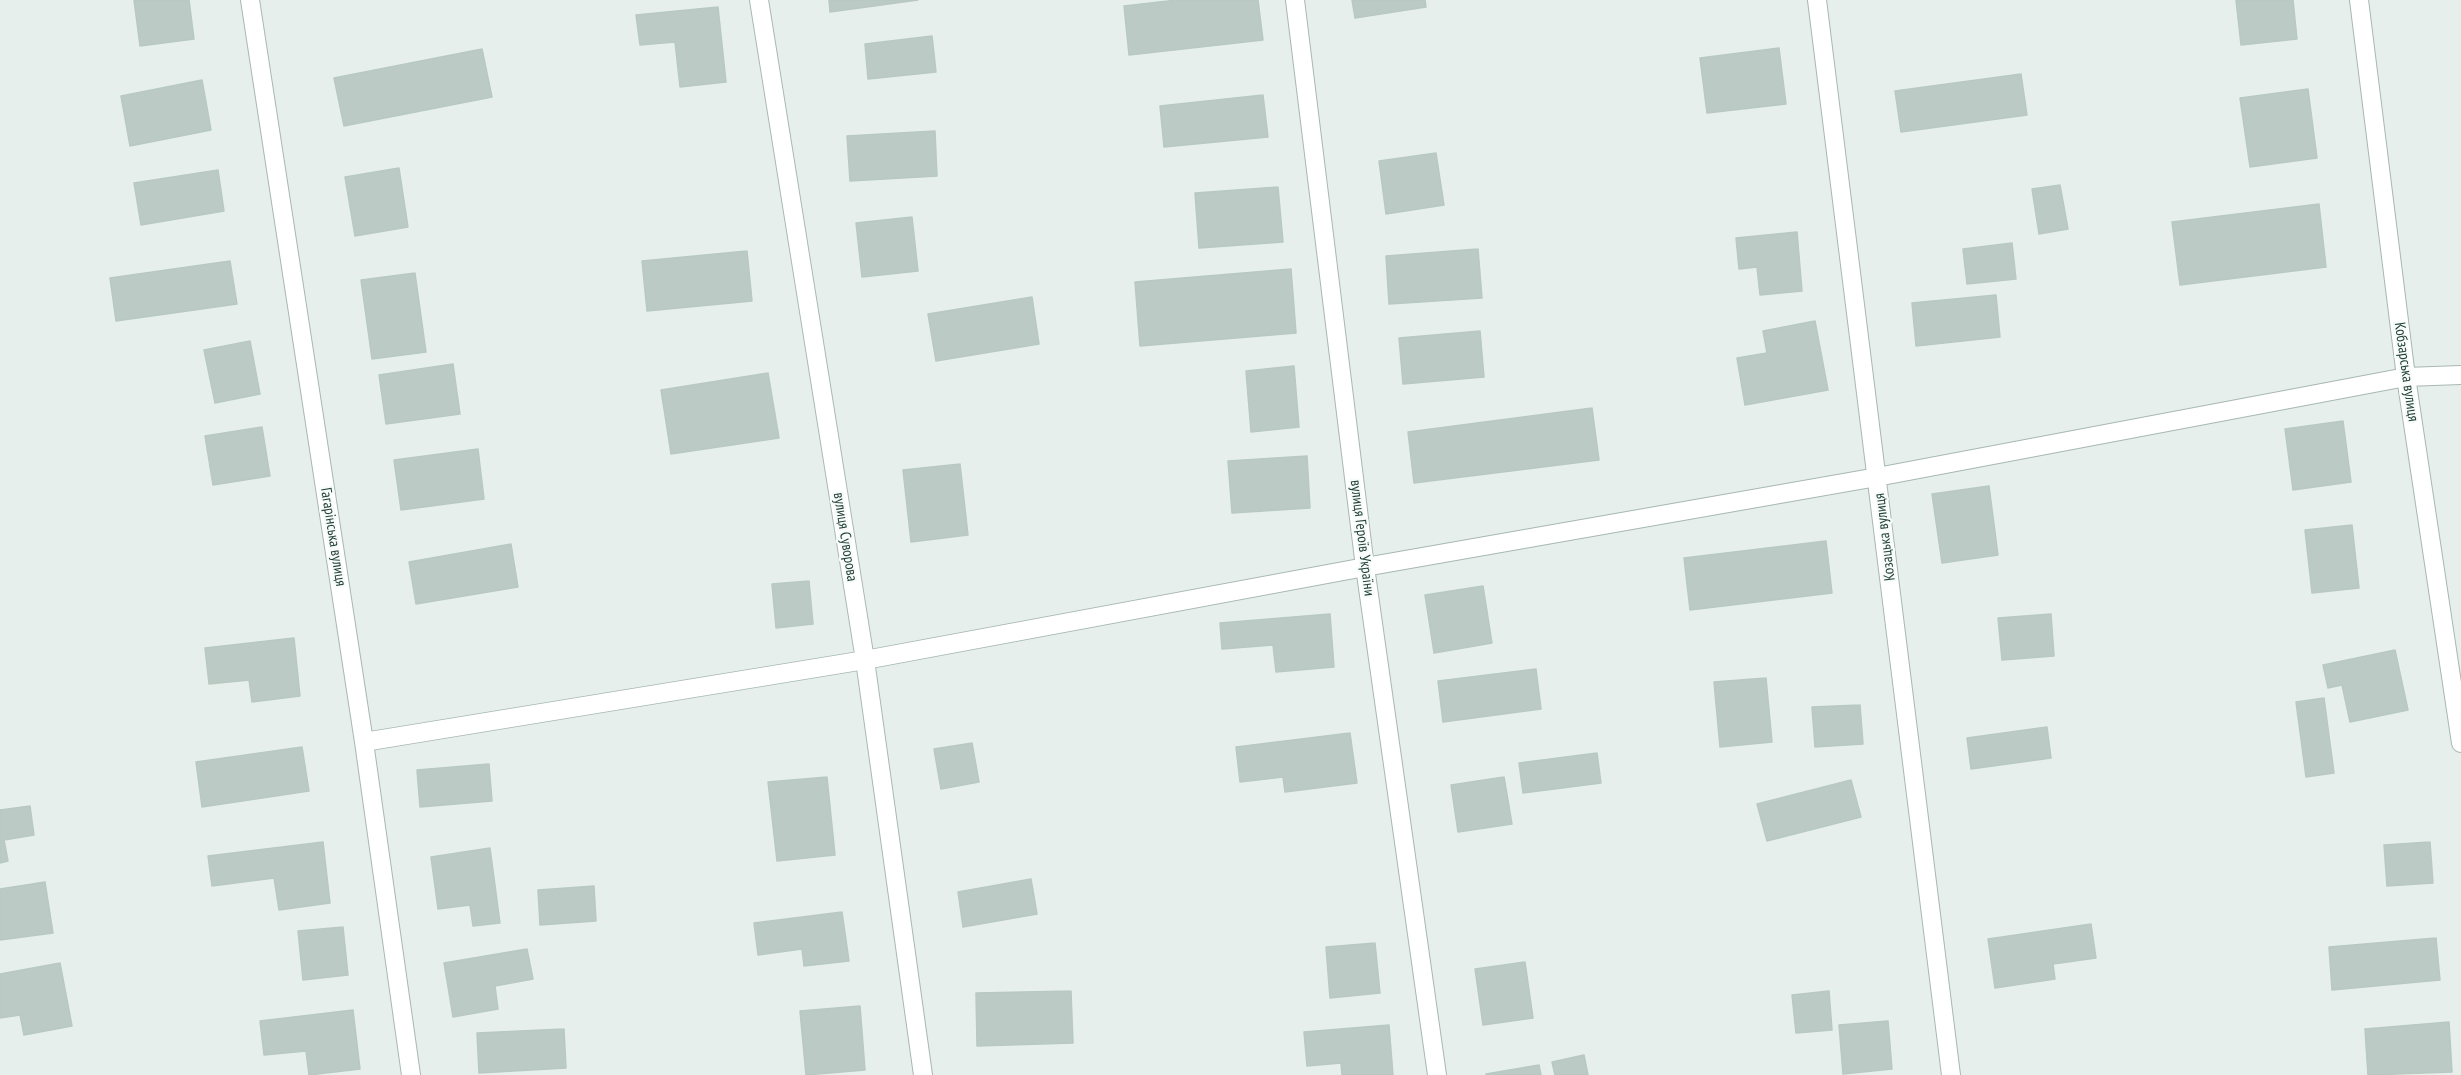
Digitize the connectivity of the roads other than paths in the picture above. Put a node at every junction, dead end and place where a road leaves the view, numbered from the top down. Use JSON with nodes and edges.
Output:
{"nodes":[{"id":1,"x":250,"y":0,"type":"edge"},
{"id":2,"x":759,"y":0,"type":"edge"},
{"id":3,"x":1295,"y":0,"type":"edge"},
{"id":4,"x":1817,"y":0,"type":"edge"},
{"id":5,"x":2360,"y":0,"type":"edge"},
{"id":6,"x":2461,"y":375,"type":"edge"},
{"id":7,"x":2406,"y":377,"type":"junction"},
{"id":8,"x":1877,"y":477,"type":"junction"},
{"id":9,"x":1365,"y":567,"type":"junction"},
{"id":10,"x":865,"y":660,"type":"junction"},
{"id":11,"x":364,"y":742,"type":"junction"},
{"id":12,"x":2461,"y":743,"type":"edge"},
{"id":13,"x":411,"y":1075,"type":"edge"},
{"id":14,"x":923,"y":1075,"type":"edge"},
{"id":15,"x":1437,"y":1075,"type":"edge"},
{"id":16,"x":1950,"y":1075,"type":"edge"}],
"edges":[{"from":1,"to":11,"type":"street","name":"Гагарінська вулиця"},
{"from":2,"to":10,"type":"street","name":"вулиця Суворова"},
{"from":3,"to":9,"type":"street","name":"вулиця Героїв України"},
{"from":4,"to":8,"type":"street","name":"Козацька вулиця"},
{"from":5,"to":7,"type":"street","name":"Кобзарська вулиця"},
{"from":6,"to":7,"type":"street"},
{"from":7,"to":8,"type":"street"},
{"from":7,"to":12,"type":"street","name":"Кобзарська вулиця"},
{"from":8,"to":9,"type":"street"},
{"from":8,"to":16,"type":"street","name":"Козацька вулиця"},
{"from":9,"to":10,"type":"street"},
{"from":9,"to":15,"type":"street","name":"вулиця Героїв України"},
{"from":10,"to":11,"type":"street"},
{"from":10,"to":14,"type":"street","name":"вулиця Суворова"},
{"from":11,"to":13,"type":"street","name":"Гагарінська вулиця"}]}
